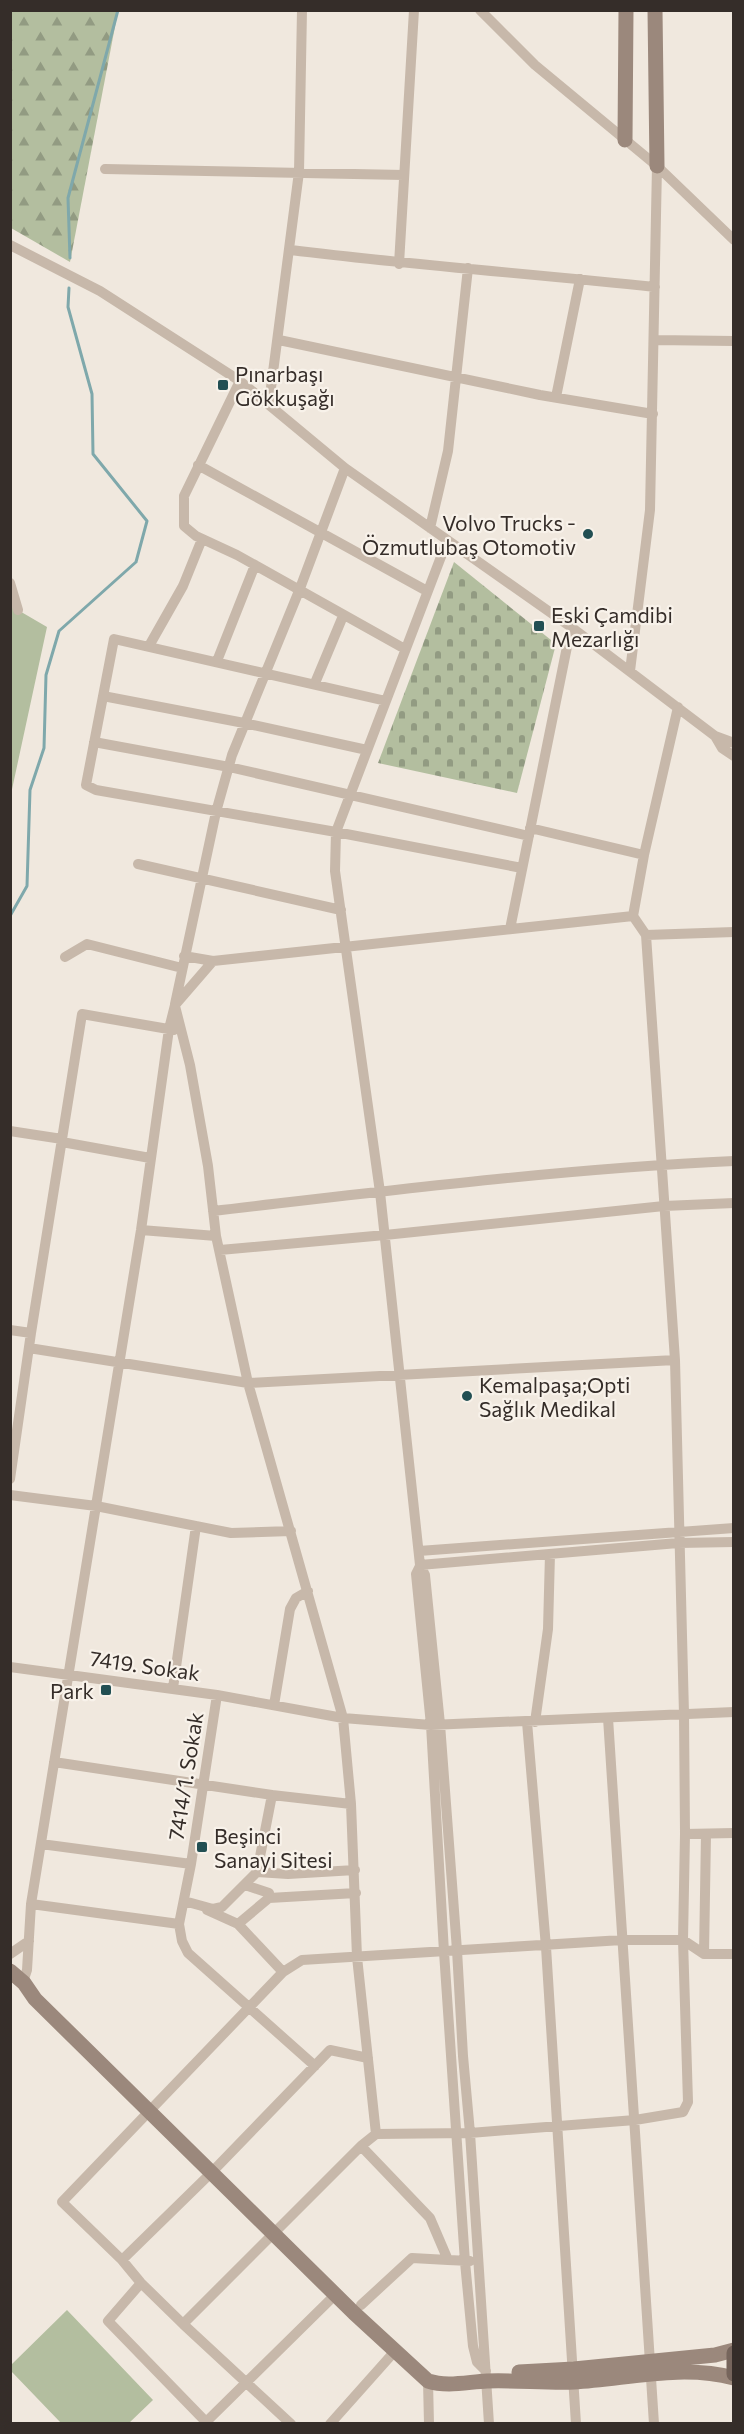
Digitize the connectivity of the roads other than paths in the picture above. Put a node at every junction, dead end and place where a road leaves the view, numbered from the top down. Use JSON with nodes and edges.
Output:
{"nodes":[{"id":1,"x":302,"y":10,"type":"edge"},
{"id":2,"x":414,"y":10,"type":"edge"},
{"id":3,"x":480,"y":10,"type":"edge"},
{"id":4,"x":626,"y":10,"type":"edge"},
{"id":5,"x":655,"y":10,"type":"edge"},
{"id":6,"x":625,"y":140,"type":"junction"},
{"id":7,"x":657,"y":166,"type":"junction"},
{"id":8,"x":105,"y":169,"type":"dead end"},
{"id":9,"x":299,"y":172,"type":"junction"},
{"id":10,"x":404,"y":175,"type":"junction"},
{"id":11,"x":734,"y":240,"type":"edge"},
{"id":12,"x":10,"y":245,"type":"edge"},
{"id":13,"x":291,"y":250,"type":"junction"},
{"id":14,"x":399,"y":264,"type":"junction"},
{"id":15,"x":468,"y":268,"type":"junction"},
{"id":16,"x":580,"y":279,"type":"junction"},
{"id":17,"x":655,"y":287,"type":"junction"},
{"id":18,"x":279,"y":340,"type":"junction"},
{"id":19,"x":654,"y":340,"type":"junction"},
{"id":20,"x":734,"y":341,"type":"edge"},
{"id":21,"x":457,"y":376,"type":"junction"},
{"id":22,"x":240,"y":381,"type":"junction"},
{"id":23,"x":556,"y":397,"type":"junction"},
{"id":24,"x":269,"y":404,"type":"junction"},
{"id":25,"x":653,"y":414,"type":"junction"},
{"id":26,"x":198,"y":465,"type":"junction"},
{"id":27,"x":345,"y":468,"type":"junction"},
{"id":28,"x":430,"y":528,"type":"junction"},
{"id":29,"x":321,"y":533,"type":"junction"},
{"id":30,"x":202,"y":539,"type":"junction"},
{"id":31,"x":447,"y":541,"type":"junction"},
{"id":32,"x":255,"y":566,"type":"junction"},
{"id":33,"x":10,"y":583,"type":"edge"},
{"id":34,"x":299,"y":591,"type":"junction"},
{"id":35,"x":428,"y":591,"type":"junction"},
{"id":36,"x":18,"y":610,"type":"dead end"},
{"id":37,"x":343,"y":616,"type":"junction"},
{"id":38,"x":571,"y":627,"type":"junction"},
{"id":39,"x":148,"y":646,"type":"junction"},
{"id":40,"x":405,"y":649,"type":"junction"},
{"id":41,"x":217,"y":662,"type":"junction"},
{"id":42,"x":630,"y":671,"type":"junction"},
{"id":43,"x":265,"y":672,"type":"junction"},
{"id":44,"x":315,"y":683,"type":"junction"},
{"id":45,"x":103,"y":696,"type":"junction"},
{"id":46,"x":386,"y":701,"type":"junction"},
{"id":47,"x":678,"y":707,"type":"junction"},
{"id":48,"x":244,"y":723,"type":"junction"},
{"id":49,"x":715,"y":736,"type":"junction"},
{"id":50,"x":94,"y":742,"type":"junction"},
{"id":51,"x":734,"y":743,"type":"edge"},
{"id":52,"x":367,"y":750,"type":"junction"},
{"id":53,"x":734,"y":756,"type":"edge"},
{"id":54,"x":229,"y":767,"type":"junction"},
{"id":55,"x":350,"y":794,"type":"junction"},
{"id":56,"x":216,"y":812,"type":"junction"},
{"id":57,"x":336,"y":832,"type":"junction"},
{"id":58,"x":530,"y":832,"type":"junction"},
{"id":59,"x":644,"y":855,"type":"junction"},
{"id":60,"x":138,"y":864,"type":"dead end"},
{"id":61,"x":522,"y":868,"type":"junction"},
{"id":62,"x":201,"y":878,"type":"junction"},
{"id":63,"x":340,"y":910,"type":"junction"},
{"id":64,"x":633,"y":916,"type":"junction"},
{"id":65,"x":510,"y":929,"type":"junction"},
{"id":66,"x":734,"y":932,"type":"edge"},
{"id":67,"x":646,"y":935,"type":"junction"},
{"id":68,"x":346,"y":946,"type":"junction"},
{"id":69,"x":184,"y":956,"type":"junction"},
{"id":70,"x":65,"y":957,"type":"dead end"},
{"id":71,"x":213,"y":961,"type":"junction"},
{"id":72,"x":182,"y":968,"type":"junction"},
{"id":73,"x":175,"y":1005,"type":"junction"},
{"id":74,"x":169,"y":1029,"type":"junction"},
{"id":75,"x":183,"y":1032,"type":"junction"},
{"id":76,"x":10,"y":1131,"type":"edge"},
{"id":77,"x":62,"y":1141,"type":"junction"},
{"id":78,"x":150,"y":1158,"type":"junction"},
{"id":79,"x":734,"y":1161,"type":"edge"},
{"id":80,"x":662,"y":1164,"type":"junction"},
{"id":81,"x":380,"y":1192,"type":"junction"},
{"id":82,"x":734,"y":1203,"type":"edge"},
{"id":83,"x":664,"y":1206,"type":"junction"},
{"id":84,"x":213,"y":1211,"type":"junction"},
{"id":85,"x":141,"y":1230,"type":"junction"},
{"id":86,"x":385,"y":1235,"type":"junction"},
{"id":87,"x":216,"y":1236,"type":"junction"},
{"id":88,"x":220,"y":1250,"type":"junction"},
{"id":89,"x":10,"y":1330,"type":"edge"},
{"id":90,"x":31,"y":1333,"type":"junction"},
{"id":91,"x":29,"y":1347,"type":"junction"},
{"id":92,"x":120,"y":1360,"type":"junction"},
{"id":93,"x":675,"y":1360,"type":"junction"},
{"id":94,"x":401,"y":1376,"type":"junction"},
{"id":95,"x":248,"y":1383,"type":"junction"},
{"id":96,"x":11,"y":1473,"type":"edge"},
{"id":97,"x":10,"y":1495,"type":"edge"},
{"id":98,"x":96,"y":1506,"type":"junction"},
{"id":99,"x":196,"y":1526,"type":"junction"},
{"id":100,"x":734,"y":1528,"type":"edge"},
{"id":101,"x":291,"y":1531,"type":"junction"},
{"id":102,"x":678,"y":1538,"type":"junction"},
{"id":103,"x":734,"y":1542,"type":"edge"},
{"id":104,"x":419,"y":1551,"type":"junction"},
{"id":105,"x":550,"y":1554,"type":"junction"},
{"id":106,"x":420,"y":1565,"type":"junction"},
{"id":107,"x":308,"y":1591,"type":"junction"},
{"id":108,"x":10,"y":1667,"type":"edge"},
{"id":109,"x":68,"y":1675,"type":"junction"},
{"id":110,"x":173,"y":1688,"type":"junction"},
{"id":111,"x":217,"y":1695,"type":"junction"},
{"id":112,"x":274,"y":1705,"type":"junction"},
{"id":113,"x":734,"y":1712,"type":"edge"},
{"id":114,"x":684,"y":1714,"type":"junction"},
{"id":115,"x":343,"y":1718,"type":"junction"},
{"id":116,"x":608,"y":1718,"type":"junction"},
{"id":117,"x":531,"y":1722,"type":"junction"},
{"id":118,"x":436,"y":1725,"type":"junction"},
{"id":119,"x":54,"y":1762,"type":"junction"},
{"id":120,"x":203,"y":1784,"type":"junction"},
{"id":121,"x":272,"y":1795,"type":"junction"},
{"id":122,"x":351,"y":1804,"type":"junction"},
{"id":123,"x":734,"y":1833,"type":"edge"},
{"id":124,"x":685,"y":1834,"type":"junction"},
{"id":125,"x":706,"y":1834,"type":"junction"},
{"id":126,"x":41,"y":1844,"type":"junction"},
{"id":127,"x":190,"y":1864,"type":"junction"},
{"id":128,"x":355,"y":1869,"type":"junction"},
{"id":129,"x":257,"y":1872,"type":"junction"},
{"id":130,"x":272,"y":1874,"type":"junction"},
{"id":131,"x":245,"y":1885,"type":"junction"},
{"id":132,"x":356,"y":1893,"type":"junction"},
{"id":133,"x":269,"y":1896,"type":"junction"},
{"id":134,"x":184,"y":1901,"type":"junction"},
{"id":135,"x":31,"y":1904,"type":"junction"},
{"id":136,"x":179,"y":1924,"type":"junction"},
{"id":137,"x":238,"y":1924,"type":"junction"},
{"id":138,"x":622,"y":1940,"type":"junction"},
{"id":139,"x":683,"y":1940,"type":"junction"},
{"id":140,"x":29,"y":1941,"type":"junction"},
{"id":141,"x":546,"y":1947,"type":"junction"},
{"id":142,"x":457,"y":1950,"type":"junction"},
{"id":143,"x":444,"y":1952,"type":"junction"},
{"id":144,"x":10,"y":1954,"type":"edge"},
{"id":145,"x":704,"y":1954,"type":"junction"},
{"id":146,"x":734,"y":1954,"type":"edge"},
{"id":147,"x":357,"y":1957,"type":"junction"},
{"id":148,"x":10,"y":1971,"type":"edge"},
{"id":149,"x":284,"y":1972,"type":"junction"},
{"id":150,"x":23,"y":1983,"type":"junction"},
{"id":151,"x":248,"y":2008,"type":"junction"},
{"id":152,"x":368,"y":2058,"type":"junction"},
{"id":153,"x":315,"y":2066,"type":"junction"},
{"id":154,"x":152,"y":2110,"type":"junction"},
{"id":155,"x":635,"y":2120,"type":"junction"},
{"id":156,"x":557,"y":2126,"type":"junction"},
{"id":157,"x":470,"y":2133,"type":"junction"},
{"id":158,"x":376,"y":2134,"type":"junction"},
{"id":159,"x":457,"y":2134,"type":"junction"},
{"id":160,"x":361,"y":2146,"type":"junction"},
{"id":161,"x":214,"y":2170,"type":"junction"},
{"id":162,"x":276,"y":2230,"type":"junction"},
{"id":163,"x":122,"y":2259,"type":"junction"},
{"id":164,"x":448,"y":2260,"type":"junction"},
{"id":165,"x":479,"y":2260,"type":"junction"},
{"id":166,"x":465,"y":2262,"type":"junction"},
{"id":167,"x":141,"y":2283,"type":"junction"},
{"id":168,"x":336,"y":2294,"type":"junction"},
{"id":169,"x":361,"y":2305,"type":"junction"},
{"id":170,"x":183,"y":2324,"type":"junction"},
{"id":171,"x":395,"y":2352,"type":"junction"},
{"id":172,"x":734,"y":2352,"type":"edge"},
{"id":173,"x":651,"y":2366,"type":"junction"},
{"id":174,"x":486,"y":2375,"type":"junction"},
{"id":175,"x":574,"y":2375,"type":"junction"},
{"id":176,"x":734,"y":2376,"type":"edge"},
{"id":177,"x":428,"y":2381,"type":"junction"},
{"id":178,"x":245,"y":2382,"type":"junction"},
{"id":179,"x":207,"y":2423,"type":"edge"},
{"id":180,"x":291,"y":2424,"type":"edge"},
{"id":181,"x":330,"y":2424,"type":"edge"},
{"id":182,"x":429,"y":2424,"type":"edge"},
{"id":183,"x":489,"y":2424,"type":"edge"},
{"id":184,"x":576,"y":2424,"type":"edge"},
{"id":185,"x":654,"y":2424,"type":"edge"}],
"edges":[{"from":1,"to":9,"type":"street"},
{"from":2,"to":10,"type":"street"},
{"from":3,"to":6,"type":"street"},
{"from":4,"to":6,"type":"street"},
{"from":5,"to":7,"type":"street"},
{"from":6,"to":7,"type":"street"},
{"from":7,"to":11,"type":"street"},
{"from":7,"to":17,"type":"street"},
{"from":8,"to":9,"type":"street"},
{"from":9,"to":10,"type":"street"},
{"from":9,"to":13,"type":"street"},
{"from":10,"to":14,"type":"street"},
{"from":12,"to":22,"type":"street"},
{"from":13,"to":14,"type":"street"},
{"from":13,"to":18,"type":"street"},
{"from":14,"to":15,"type":"street"},
{"from":15,"to":16,"type":"street"},
{"from":15,"to":21,"type":"street"},
{"from":16,"to":17,"type":"street"},
{"from":16,"to":23,"type":"street"},
{"from":17,"to":19,"type":"street"},
{"from":18,"to":21,"type":"street"},
{"from":18,"to":24,"type":"street"},
{"from":19,"to":20,"type":"street"},
{"from":19,"to":25,"type":"street"},
{"from":21,"to":23,"type":"street"},
{"from":21,"to":28,"type":"street"},
{"from":22,"to":24,"type":"street"},
{"from":22,"to":26,"type":"street"},
{"from":23,"to":25,"type":"street"},
{"from":24,"to":27,"type":"street"},
{"from":25,"to":42,"type":"street"},
{"from":26,"to":29,"type":"street"},
{"from":26,"to":30,"type":"street"},
{"from":27,"to":28,"type":"street"},
{"from":27,"to":29,"type":"street"},
{"from":28,"to":31,"type":"street"},
{"from":29,"to":34,"type":"street"},
{"from":29,"to":35,"type":"street"},
{"from":30,"to":32,"type":"street"},
{"from":30,"to":39,"type":"street"},
{"from":31,"to":35,"type":"street"},
{"from":31,"to":38,"type":"street"},
{"from":32,"to":34,"type":"street"},
{"from":32,"to":41,"type":"street"},
{"from":33,"to":36,"type":"street"},
{"from":34,"to":37,"type":"street"},
{"from":34,"to":43,"type":"street"},
{"from":35,"to":40,"type":"street"},
{"from":37,"to":40,"type":"street"},
{"from":37,"to":44,"type":"street"},
{"from":38,"to":42,"type":"street"},
{"from":38,"to":58,"type":"street"},
{"from":39,"to":41,"type":"street"},
{"from":39,"to":45,"type":"street"},
{"from":40,"to":46,"type":"street"},
{"from":41,"to":43,"type":"street"},
{"from":42,"to":47,"type":"street"},
{"from":43,"to":44,"type":"street"},
{"from":43,"to":48,"type":"street"},
{"from":44,"to":46,"type":"street"},
{"from":45,"to":48,"type":"street"},
{"from":45,"to":50,"type":"street"},
{"from":46,"to":52,"type":"street"},
{"from":47,"to":49,"type":"street"},
{"from":47,"to":59,"type":"street"},
{"from":48,"to":52,"type":"street"},
{"from":48,"to":54,"type":"street"},
{"from":49,"to":51,"type":"street"},
{"from":49,"to":53,"type":"street"},
{"from":50,"to":54,"type":"street"},
{"from":50,"to":56,"type":"street"},
{"from":52,"to":55,"type":"street"},
{"from":54,"to":55,"type":"street"},
{"from":54,"to":56,"type":"street"},
{"from":55,"to":57,"type":"street"},
{"from":55,"to":58,"type":"street"},
{"from":56,"to":57,"type":"street"},
{"from":56,"to":62,"type":"street"},
{"from":57,"to":61,"type":"street"},
{"from":57,"to":63,"type":"street"},
{"from":58,"to":59,"type":"street"},
{"from":58,"to":61,"type":"street"},
{"from":59,"to":64,"type":"street"},
{"from":60,"to":62,"type":"street"},
{"from":61,"to":65,"type":"street"},
{"from":62,"to":63,"type":"street"},
{"from":62,"to":69,"type":"street"},
{"from":63,"to":68,"type":"street"},
{"from":64,"to":65,"type":"street"},
{"from":64,"to":67,"type":"street"},
{"from":65,"to":68,"type":"street"},
{"from":66,"to":67,"type":"street"},
{"from":67,"to":80,"type":"street"},
{"from":68,"to":71,"type":"street"},
{"from":68,"to":81,"type":"street"},
{"from":69,"to":71,"type":"street"},
{"from":69,"to":72,"type":"street"},
{"from":70,"to":72,"type":"street"},
{"from":71,"to":73,"type":"street"},
{"from":72,"to":73,"type":"street"},
{"from":73,"to":74,"type":"street"},
{"from":73,"to":75,"type":"street"},
{"from":74,"to":75,"type":"street"},
{"from":74,"to":77,"type":"street"},
{"from":74,"to":78,"type":"street"},
{"from":75,"to":84,"type":"street"},
{"from":76,"to":77,"type":"street"},
{"from":77,"to":78,"type":"street"},
{"from":77,"to":90,"type":"street"},
{"from":78,"to":85,"type":"street"},
{"from":79,"to":80,"type":"street"},
{"from":80,"to":81,"type":"street"},
{"from":80,"to":83,"type":"street"},
{"from":81,"to":84,"type":"street"},
{"from":81,"to":86,"type":"street"},
{"from":82,"to":83,"type":"street"},
{"from":83,"to":86,"type":"street"},
{"from":83,"to":93,"type":"street"},
{"from":84,"to":87,"type":"street"},
{"from":85,"to":87,"type":"street"},
{"from":85,"to":92,"type":"street"},
{"from":86,"to":88,"type":"street"},
{"from":86,"to":94,"type":"street"},
{"from":87,"to":88,"type":"street"},
{"from":88,"to":95,"type":"street"},
{"from":89,"to":90,"type":"street"},
{"from":90,"to":91,"type":"street"},
{"from":91,"to":92,"type":"street"},
{"from":91,"to":96,"type":"street"},
{"from":92,"to":95,"type":"street"},
{"from":92,"to":98,"type":"street"},
{"from":93,"to":94,"type":"street"},
{"from":93,"to":102,"type":"street"},
{"from":94,"to":95,"type":"street"},
{"from":94,"to":104,"type":"street"},
{"from":95,"to":101,"type":"street"},
{"from":97,"to":98,"type":"street"},
{"from":98,"to":99,"type":"street"},
{"from":98,"to":109,"type":"street"},
{"from":99,"to":101,"type":"street"},
{"from":99,"to":110,"type":"street"},
{"from":100,"to":102,"type":"street"},
{"from":101,"to":107,"type":"street"},
{"from":102,"to":103,"type":"street"},
{"from":102,"to":104,"type":"street"},
{"from":102,"to":105,"type":"street"},
{"from":102,"to":114,"type":"street"},
{"from":104,"to":106,"type":"street"},
{"from":105,"to":106,"type":"street"},
{"from":105,"to":117,"type":"street"},
{"from":106,"to":118,"type":"street"},
{"from":107,"to":112,"type":"street"},
{"from":107,"to":115,"type":"street"},
{"from":108,"to":109,"type":"street","name":"7419. Sokak"},
{"from":109,"to":110,"type":"street","name":"7419. Sokak"},
{"from":109,"to":119,"type":"street"},
{"from":110,"to":111,"type":"street","name":"7419. Sokak"},
{"from":111,"to":112,"type":"street","name":"7419. Sokak"},
{"from":111,"to":120,"type":"street","name":"7414/1. Sokak"},
{"from":112,"to":115,"type":"street","name":"7419. Sokak"},
{"from":113,"to":114,"type":"street","name":"7419. Sokak"},
{"from":114,"to":116,"type":"street","name":"7419. Sokak"},
{"from":114,"to":124,"type":"street"},
{"from":115,"to":118,"type":"street","name":"7419. Sokak"},
{"from":115,"to":122,"type":"street"},
{"from":116,"to":117,"type":"street","name":"7419. Sokak"},
{"from":116,"to":138,"type":"street"},
{"from":117,"to":118,"type":"street","name":"7419. Sokak"},
{"from":117,"to":141,"type":"street"},
{"from":118,"to":142,"type":"street"},
{"from":118,"to":143,"type":"street"},
{"from":119,"to":120,"type":"street"},
{"from":119,"to":126,"type":"street"},
{"from":120,"to":121,"type":"street"},
{"from":120,"to":127,"type":"street","name":"7414/1. Sokak"},
{"from":121,"to":122,"type":"street"},
{"from":121,"to":129,"type":"street"},
{"from":122,"to":128,"type":"street"},
{"from":123,"to":125,"type":"street"},
{"from":124,"to":125,"type":"street"},
{"from":124,"to":139,"type":"street"},
{"from":125,"to":145,"type":"street"},
{"from":126,"to":127,"type":"street"},
{"from":126,"to":135,"type":"street"},
{"from":127,"to":134,"type":"street","name":"7414/1. Sokak"},
{"from":128,"to":130,"type":"street"},
{"from":128,"to":132,"type":"street"},
{"from":129,"to":130,"type":"street"},
{"from":129,"to":131,"type":"street"},
{"from":130,"to":133,"type":"street"},
{"from":131,"to":133,"type":"street"},
{"from":131,"to":134,"type":"street"},
{"from":132,"to":133,"type":"street"},
{"from":132,"to":147,"type":"street"},
{"from":133,"to":137,"type":"street"},
{"from":134,"to":136,"type":"street","name":"7414/1. Sokak"},
{"from":134,"to":137,"type":"street"},
{"from":135,"to":136,"type":"street"},
{"from":135,"to":140,"type":"street"},
{"from":136,"to":151,"type":"street"},
{"from":137,"to":149,"type":"street"},
{"from":138,"to":139,"type":"street"},
{"from":138,"to":141,"type":"street"},
{"from":138,"to":155,"type":"street"},
{"from":139,"to":145,"type":"street"},
{"from":139,"to":155,"type":"street"},
{"from":140,"to":144,"type":"street"},
{"from":140,"to":150,"type":"street"},
{"from":141,"to":142,"type":"street"},
{"from":141,"to":156,"type":"street"},
{"from":142,"to":143,"type":"street"},
{"from":142,"to":157,"type":"street"},
{"from":143,"to":147,"type":"street"},
{"from":143,"to":159,"type":"street"},
{"from":145,"to":146,"type":"street"},
{"from":147,"to":149,"type":"street"},
{"from":147,"to":152,"type":"street"},
{"from":148,"to":150,"type":"street"},
{"from":149,"to":151,"type":"street"},
{"from":150,"to":154,"type":"street"},
{"from":151,"to":153,"type":"street"},
{"from":151,"to":154,"type":"street"},
{"from":152,"to":153,"type":"street"},
{"from":152,"to":158,"type":"street"},
{"from":153,"to":161,"type":"street"},
{"from":154,"to":161,"type":"street"},
{"from":154,"to":163,"type":"street"},
{"from":155,"to":156,"type":"street"},
{"from":155,"to":173,"type":"street"},
{"from":156,"to":157,"type":"street"},
{"from":156,"to":175,"type":"street"},
{"from":157,"to":159,"type":"street"},
{"from":157,"to":165,"type":"street"},
{"from":158,"to":159,"type":"street"},
{"from":158,"to":160,"type":"street"},
{"from":159,"to":166,"type":"street"},
{"from":160,"to":162,"type":"street"},
{"from":160,"to":164,"type":"street"},
{"from":161,"to":162,"type":"street"},
{"from":161,"to":163,"type":"street"},
{"from":162,"to":168,"type":"street"},
{"from":162,"to":169,"type":"street"},
{"from":162,"to":170,"type":"street"},
{"from":163,"to":167,"type":"street"},
{"from":164,"to":166,"type":"street"},
{"from":164,"to":169,"type":"street"},
{"from":165,"to":166,"type":"street"},
{"from":165,"to":174,"type":"street"},
{"from":166,"to":174,"type":"street"},
{"from":167,"to":170,"type":"street"},
{"from":167,"to":179,"type":"street"},
{"from":168,"to":171,"type":"street"},
{"from":168,"to":178,"type":"street"},
{"from":169,"to":174,"type":"street"},
{"from":170,"to":178,"type":"street"},
{"from":171,"to":177,"type":"street"},
{"from":171,"to":181,"type":"street"},
{"from":172,"to":173,"type":"street"},
{"from":172,"to":176,"type":"main road"},
{"from":173,"to":175,"type":"street"},
{"from":173,"to":176,"type":"street"},
{"from":173,"to":185,"type":"street"},
{"from":174,"to":175,"type":"street"},
{"from":174,"to":177,"type":"street"},
{"from":174,"to":183,"type":"street"},
{"from":175,"to":184,"type":"street"},
{"from":177,"to":182,"type":"street"},
{"from":178,"to":179,"type":"street"},
{"from":178,"to":180,"type":"street"}]}
